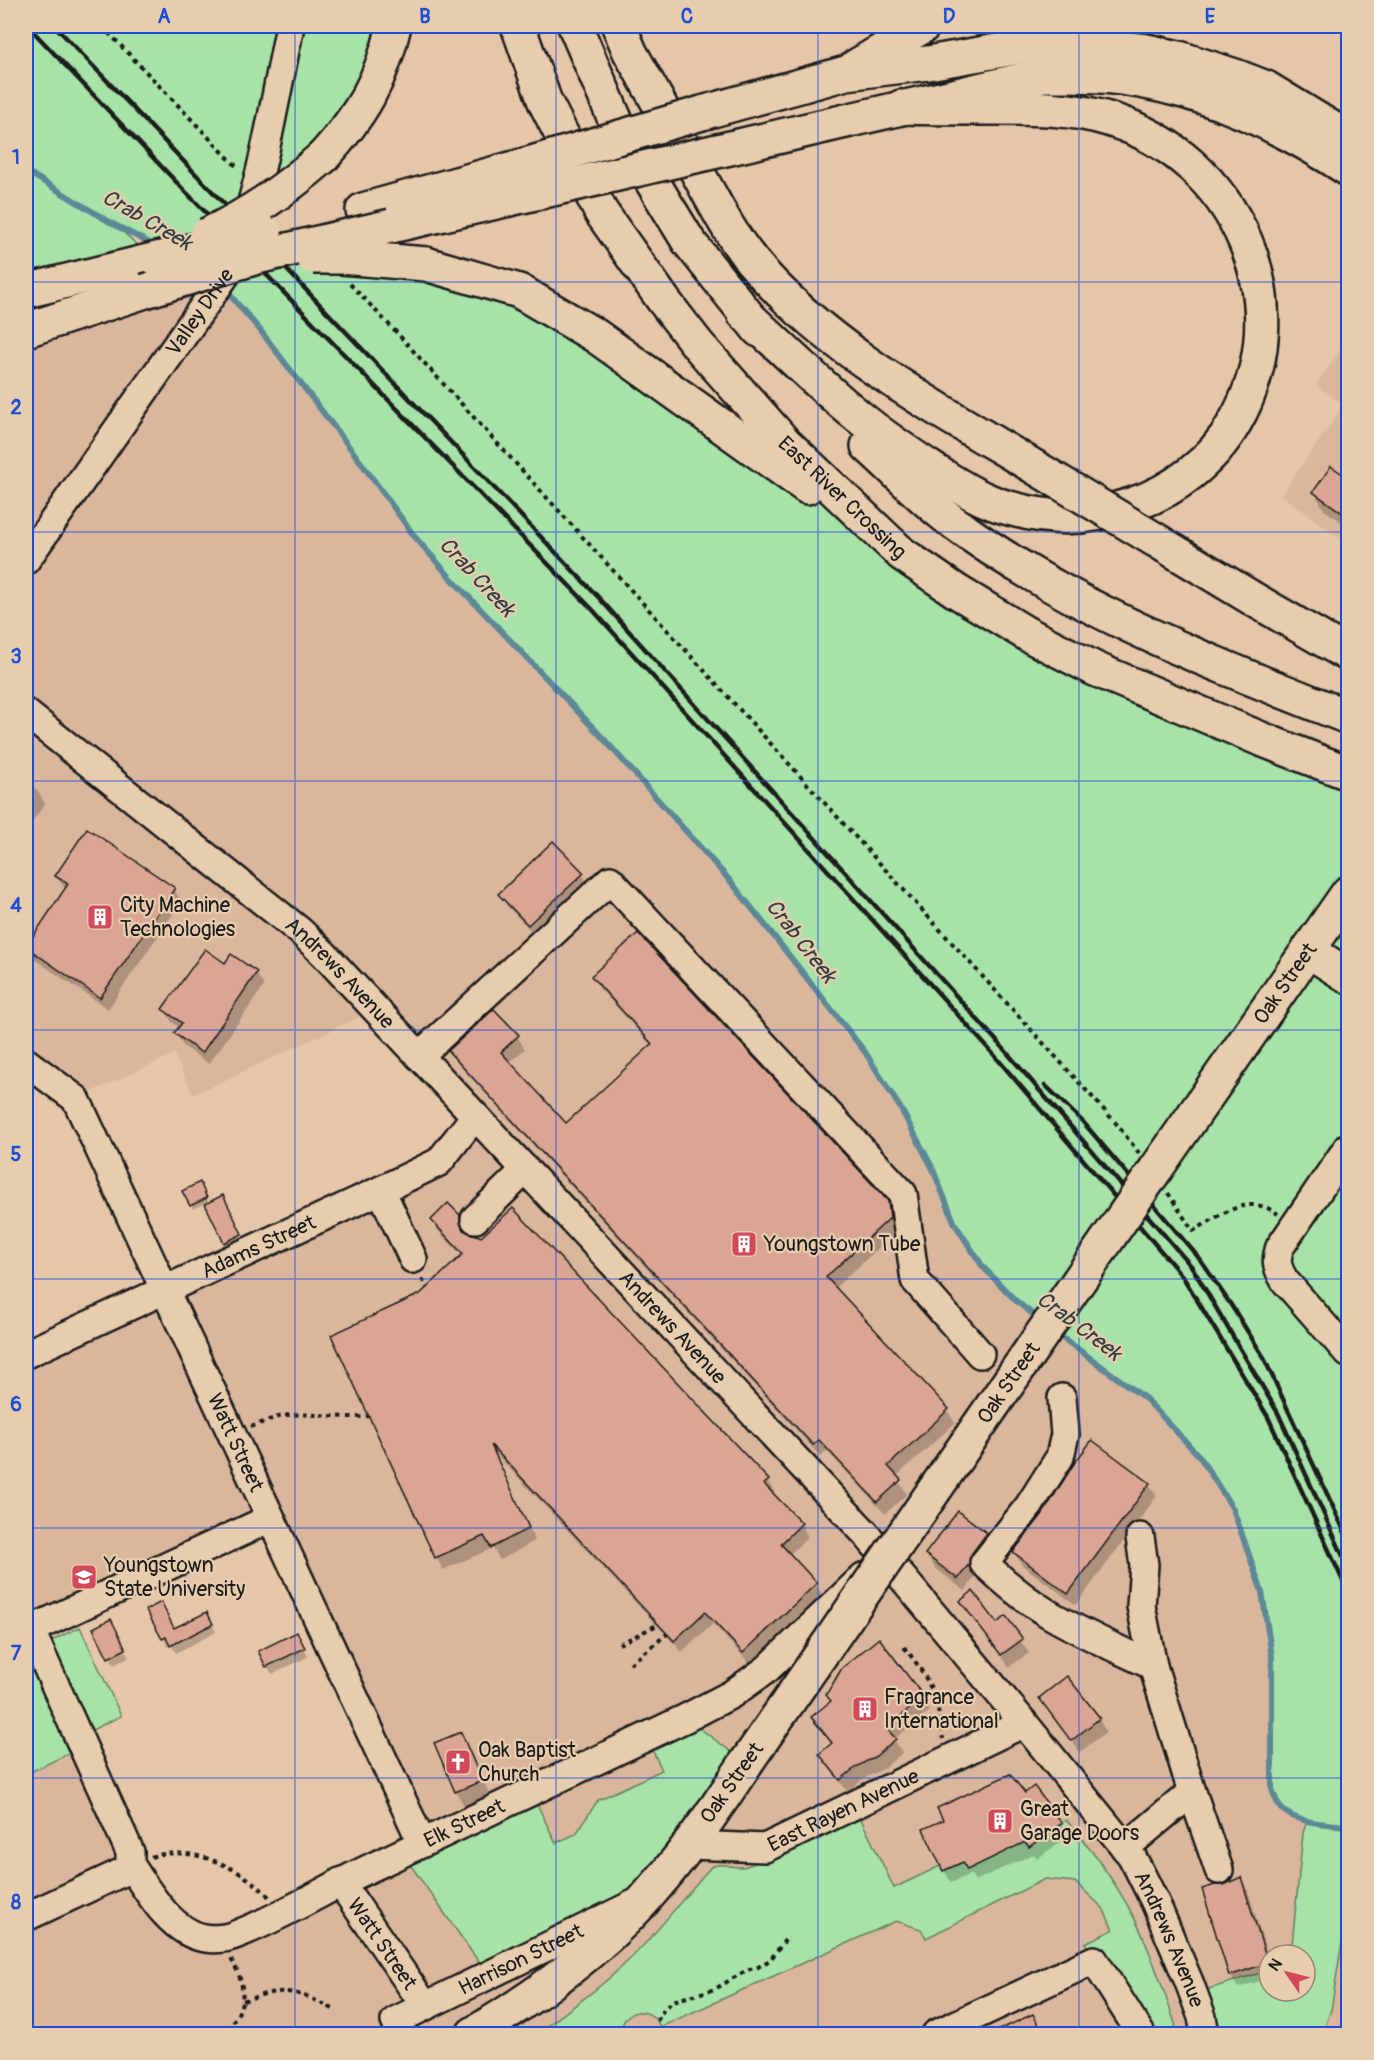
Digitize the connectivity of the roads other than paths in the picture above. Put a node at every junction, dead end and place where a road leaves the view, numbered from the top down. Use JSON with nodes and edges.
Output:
{"nodes":[{"id":1,"x":290,"y":26,"type":"edge"},
{"id":2,"x":394,"y":26,"type":"edge"},
{"id":3,"x":518,"y":26,"type":"edge"},
{"id":4,"x":575,"y":26,"type":"edge"},
{"id":5,"x":619,"y":26,"type":"edge"},
{"id":6,"x":923,"y":26,"type":"edge"},
{"id":7,"x":846,"y":73,"type":"junction"},
{"id":8,"x":901,"y":108,"type":"junction"},
{"id":9,"x":1348,"y":138,"type":"edge"},
{"id":10,"x":1348,"y":169,"type":"edge"},
{"id":11,"x":533,"y":179,"type":"junction"},
{"id":12,"x":257,"y":257,"type":"junction"},
{"id":13,"x":157,"y":260,"type":"junction"},
{"id":14,"x":26,"y":291,"type":"edge"},
{"id":15,"x":744,"y":313,"type":"junction"},
{"id":16,"x":26,"y":330,"type":"edge"},
{"id":17,"x":902,"y":554,"type":"junction"},
{"id":18,"x":26,"y":560,"type":"edge"},
{"id":19,"x":1348,"y":654,"type":"edge"},
{"id":20,"x":26,"y":713,"type":"edge"},
{"id":21,"x":1348,"y":717,"type":"edge"},
{"id":22,"x":1348,"y":773,"type":"edge"},
{"id":23,"x":1348,"y":893,"type":"edge"},
{"id":24,"x":1309,"y":951,"type":"junction"},
{"id":25,"x":1348,"y":976,"type":"edge"},
{"id":26,"x":419,"y":1056,"type":"junction"},
{"id":27,"x":26,"y":1062,"type":"edge"},
{"id":28,"x":475,"y":1116,"type":"junction"},
{"id":29,"x":1348,"y":1147,"type":"edge"},
{"id":30,"x":525,"y":1170,"type":"junction"},
{"id":31,"x":381,"y":1191,"type":"junction"},
{"id":32,"x":476,"y":1218,"type":"dead end"},
{"id":33,"x":413,"y":1259,"type":"dead end"},
{"id":34,"x":164,"y":1290,"type":"junction"},
{"id":35,"x":1348,"y":1353,"type":"edge"},
{"id":36,"x":26,"y":1354,"type":"edge"},
{"id":37,"x":980,"y":1354,"type":"dead end"},
{"id":38,"x":1062,"y":1398,"type":"dead end"},
{"id":39,"x":269,"y":1519,"type":"junction"},
{"id":40,"x":1140,"y":1537,"type":"dead end"},
{"id":41,"x":882,"y":1552,"type":"junction"},
{"id":42,"x":28,"y":1625,"type":"edge"},
{"id":43,"x":1153,"y":1665,"type":"junction"},
{"id":44,"x":1024,"y":1723,"type":"junction"},
{"id":45,"x":1191,"y":1792,"type":"junction"},
{"id":46,"x":422,"y":1843,"type":"junction"},
{"id":47,"x":690,"y":1845,"type":"junction"},
{"id":48,"x":1125,"y":1848,"type":"junction"},
{"id":49,"x":130,"y":1864,"type":"junction"},
{"id":50,"x":1219,"y":1870,"type":"dead end"},
{"id":51,"x":340,"y":1882,"type":"junction"},
{"id":52,"x":646,"y":1898,"type":"junction"},
{"id":53,"x":26,"y":1917,"type":"edge"},
{"id":54,"x":425,"y":2006,"type":"junction"},
{"id":55,"x":395,"y":2021,"type":"dead end"},
{"id":56,"x":473,"y":2034,"type":"edge"},
{"id":57,"x":936,"y":2034,"type":"edge"},
{"id":58,"x":1141,"y":2034,"type":"edge"},
{"id":59,"x":1205,"y":2034,"type":"edge"}],
"edges":[{"from":1,"to":18,"type":"street","name":"Valley Drive"},
{"from":2,"to":13,"type":"main road","bridge":true},
{"from":3,"to":17,"type":"main road","name":"East River Crossing"},
{"from":4,"to":15,"type":"main road"},
{"from":5,"to":19,"type":"main road","bridge":true},
{"from":6,"to":7,"type":"main road"},
{"from":7,"to":9,"type":"main road"},
{"from":7,"to":11,"type":"main road","bridge":true},
{"from":8,"to":10,"type":"main road"},
{"from":8,"to":11,"type":"main road","bridge":true},
{"from":8,"to":15,"type":"main road"},
{"from":11,"to":12,"type":"main road","bridge":true},
{"from":11,"to":13,"type":"main road","bridge":true},
{"from":12,"to":16,"type":"main road","bridge":true},
{"from":12,"to":17,"type":"main road","bridge":true},
{"from":13,"to":14,"type":"main road"},
{"from":15,"to":21,"type":"main road"},
{"from":17,"to":22,"type":"main road","name":"East River Crossing"},
{"from":20,"to":26,"type":"street","name":"Andrews Avenue"},
{"from":23,"to":24,"type":"main road","name":"Oak Street"},
{"from":24,"to":25,"type":"main road"},
{"from":24,"to":47,"type":"main road","name":"Oak Street","bridge":true},
{"from":26,"to":28,"type":"street","name":"Andrews Avenue"},
{"from":26,"to":37,"type":"street"},
{"from":27,"to":34,"type":"street","name":"Watt Street"},
{"from":28,"to":30,"type":"street","name":"Andrews Avenue"},
{"from":28,"to":31,"type":"street","name":"Adams Street"},
{"from":29,"to":35,"type":"street"},
{"from":30,"to":32,"type":"street"},
{"from":30,"to":41,"type":"street","name":"Andrews Avenue"},
{"from":31,"to":33,"type":"street"},
{"from":31,"to":34,"type":"street","name":"Adams Street"},
{"from":34,"to":36,"type":"street","name":"Adams Street"},
{"from":34,"to":39,"type":"street","name":"Watt Street"},
{"from":38,"to":43,"type":"street"},
{"from":39,"to":42,"type":"street"},
{"from":39,"to":46,"type":"street","name":"Watt Street"},
{"from":40,"to":43,"type":"street"},
{"from":41,"to":44,"type":"street","name":"Andrews Avenue"},
{"from":41,"to":46,"type":"street","name":"Elk Street"},
{"from":42,"to":49,"type":"street"},
{"from":43,"to":45,"type":"street"},
{"from":44,"to":47,"type":"street","name":"East Rayen Avenue"},
{"from":44,"to":48,"type":"street","name":"Andrews Avenue"},
{"from":45,"to":48,"type":"street"},
{"from":45,"to":50,"type":"street"},
{"from":46,"to":51,"type":"street","name":"Elk Street"},
{"from":47,"to":52,"type":"main road"},
{"from":48,"to":59,"type":"street","name":"Andrews Avenue"},
{"from":49,"to":51,"type":"street","name":"Elk Street"},
{"from":49,"to":53,"type":"street"},
{"from":51,"to":54,"type":"street","name":"Watt Street"},
{"from":52,"to":54,"type":"street","name":"Harrison Street"},
{"from":52,"to":56,"type":"main road"},
{"from":54,"to":55,"type":"street","name":"Harrison Street"},
{"from":57,"to":58,"type":"street"}]}
